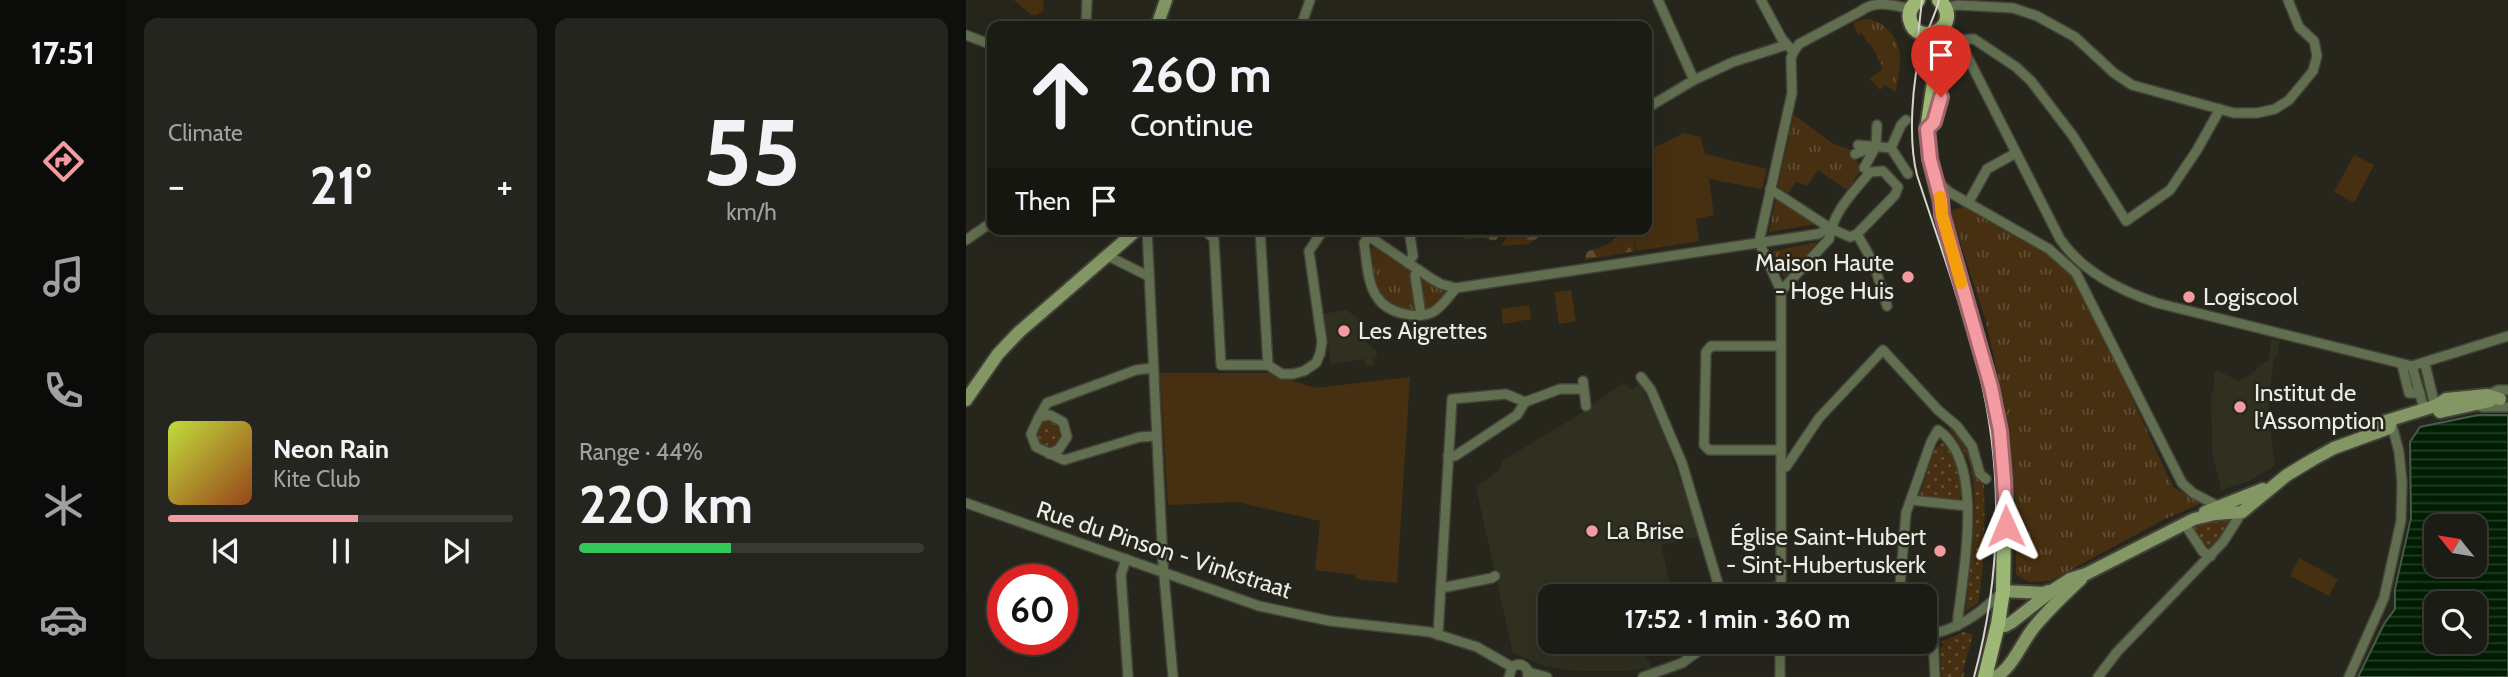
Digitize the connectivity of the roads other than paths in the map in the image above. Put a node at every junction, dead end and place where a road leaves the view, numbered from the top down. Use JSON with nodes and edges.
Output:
{"nodes":[{"id":1,"x":1087,"y":0,"type":"edge"},
{"id":2,"x":1166,"y":0,"type":"edge"},
{"id":3,"x":1310,"y":0,"type":"edge"},
{"id":4,"x":1658,"y":0,"type":"edge"},
{"id":5,"x":1761,"y":0,"type":"edge"},
{"id":6,"x":2288,"y":0,"type":"edge"},
{"id":7,"x":1943,"y":3,"type":"edge"},
{"id":8,"x":1873,"y":4,"type":"edge"},
{"id":9,"x":1914,"y":5,"type":"edge"},
{"id":10,"x":1086,"y":21,"type":"edge"},
{"id":11,"x":1159,"y":21,"type":"edge"},
{"id":12,"x":1303,"y":21,"type":"edge"},
{"id":13,"x":1937,"y":31,"type":"junction"},
{"id":14,"x":966,"y":35,"type":"edge"},
{"id":15,"x":1957,"y":40,"type":"junction"},
{"id":16,"x":987,"y":43,"type":"edge"},
{"id":17,"x":1790,"y":48,"type":"junction"},
{"id":18,"x":1694,"y":79,"type":"junction"},
{"id":19,"x":1652,"y":105,"type":"edge"},
{"id":20,"x":2220,"y":109,"type":"junction"},
{"id":21,"x":1906,"y":120,"type":"dead end"},
{"id":22,"x":1877,"y":125,"type":"dead end"},
{"id":23,"x":1927,"y":129,"type":"junction"},
{"id":24,"x":1876,"y":146,"type":"junction"},
{"id":25,"x":1891,"y":148,"type":"junction"},
{"id":26,"x":1856,"y":150,"type":"dead end"},
{"id":27,"x":2016,"y":153,"type":"junction"},
{"id":28,"x":1864,"y":168,"type":"dead end"},
{"id":29,"x":1908,"y":174,"type":"dead end"},
{"id":30,"x":1934,"y":178,"type":"junction"},
{"id":31,"x":1770,"y":189,"type":"junction"},
{"id":32,"x":1971,"y":198,"type":"dead end"},
{"id":33,"x":1942,"y":215,"type":"junction"},
{"id":34,"x":987,"y":225,"type":"edge"},
{"id":35,"x":1830,"y":228,"type":"junction"},
{"id":36,"x":1860,"y":232,"type":"junction"},
{"id":37,"x":1119,"y":235,"type":"edge"},
{"id":38,"x":1131,"y":235,"type":"edge"},
{"id":39,"x":1147,"y":235,"type":"edge"},
{"id":40,"x":1210,"y":235,"type":"edge"},
{"id":41,"x":1260,"y":235,"type":"edge"},
{"id":42,"x":1320,"y":235,"type":"edge"},
{"id":43,"x":1366,"y":235,"type":"edge"},
{"id":44,"x":1410,"y":235,"type":"edge"},
{"id":45,"x":1369,"y":237,"type":"junction"},
{"id":46,"x":2060,"y":239,"type":"junction"},
{"id":47,"x":966,"y":240,"type":"edge"},
{"id":48,"x":1759,"y":242,"type":"junction"},
{"id":49,"x":2049,"y":249,"type":"junction"},
{"id":50,"x":1107,"y":254,"type":"junction"},
{"id":51,"x":1408,"y":263,"type":"junction"},
{"id":52,"x":1419,"y":270,"type":"junction"},
{"id":53,"x":1148,"y":276,"type":"junction"},
{"id":54,"x":2103,"y":278,"type":"junction"},
{"id":55,"x":1456,"y":288,"type":"junction"},
{"id":56,"x":1781,"y":291,"type":"junction"},
{"id":57,"x":2088,"y":292,"type":"junction"},
{"id":58,"x":1887,"y":306,"type":"dead end"},
{"id":59,"x":1421,"y":315,"type":"junction"},
{"id":60,"x":2508,"y":335,"type":"edge"},
{"id":61,"x":1781,"y":346,"type":"junction"},
{"id":62,"x":2425,"y":364,"type":"junction"},
{"id":63,"x":1268,"y":365,"type":"junction"},
{"id":64,"x":2407,"y":366,"type":"junction"},
{"id":65,"x":1153,"y":368,"type":"junction"},
{"id":66,"x":1641,"y":377,"type":"dead end"},
{"id":67,"x":2502,"y":398,"type":"edge"},
{"id":68,"x":966,"y":400,"type":"edge"},
{"id":69,"x":1525,"y":402,"type":"junction"},
{"id":70,"x":1586,"y":406,"type":"dead end"},
{"id":71,"x":2430,"y":408,"type":"junction"},
{"id":72,"x":1945,"y":416,"type":"junction"},
{"id":73,"x":1039,"y":417,"type":"junction"},
{"id":74,"x":2391,"y":421,"type":"junction"},
{"id":75,"x":1938,"y":430,"type":"junction"},
{"id":76,"x":1157,"y":436,"type":"junction"},
{"id":77,"x":1782,"y":450,"type":"junction"},
{"id":78,"x":1049,"y":454,"type":"junction"},
{"id":79,"x":1448,"y":456,"type":"junction"},
{"id":80,"x":1782,"y":467,"type":"junction"},
{"id":81,"x":2287,"y":475,"type":"junction"},
{"id":82,"x":1986,"y":479,"type":"dead end"},
{"id":83,"x":1911,"y":500,"type":"junction"},
{"id":84,"x":966,"y":503,"type":"edge"},
{"id":85,"x":1967,"y":506,"type":"junction"},
{"id":86,"x":2218,"y":506,"type":"junction"},
{"id":87,"x":2244,"y":511,"type":"junction"},
{"id":88,"x":2189,"y":521,"type":"junction"},
{"id":89,"x":2211,"y":556,"type":"junction"},
{"id":90,"x":1126,"y":559,"type":"junction"},
{"id":91,"x":1164,"y":572,"type":"junction"},
{"id":92,"x":2086,"y":574,"type":"junction"},
{"id":93,"x":1495,"y":576,"type":"dead end"},
{"id":94,"x":1718,"y":584,"type":"edge"},
{"id":95,"x":1781,"y":584,"type":"edge"},
{"id":96,"x":1900,"y":584,"type":"edge"},
{"id":97,"x":1441,"y":589,"type":"junction"},
{"id":98,"x":2053,"y":590,"type":"junction"},
{"id":99,"x":2003,"y":591,"type":"junction"},
{"id":100,"x":1998,"y":624,"type":"junction"},
{"id":101,"x":1957,"y":626,"type":"junction"},
{"id":102,"x":1937,"y":632,"type":"edge"},
{"id":103,"x":1438,"y":635,"type":"junction"},
{"id":104,"x":1694,"y":654,"type":"edge"},
{"id":105,"x":1780,"y":654,"type":"edge"},
{"id":106,"x":1932,"y":654,"type":"edge"},
{"id":107,"x":1511,"y":672,"type":"edge"},
{"id":108,"x":1528,"y":674,"type":"edge"},
{"id":109,"x":1128,"y":677,"type":"edge"},
{"id":110,"x":1173,"y":677,"type":"edge"},
{"id":111,"x":1547,"y":677,"type":"edge"},
{"id":112,"x":1643,"y":677,"type":"edge"},
{"id":113,"x":1780,"y":677,"type":"edge"},
{"id":114,"x":1935,"y":677,"type":"edge"},
{"id":115,"x":1985,"y":677,"type":"edge"},
{"id":116,"x":1995,"y":677,"type":"edge"},
{"id":117,"x":2098,"y":677,"type":"edge"},
{"id":118,"x":2349,"y":677,"type":"edge"}],
"edges":[{"from":1,"to":10,"type":"street"},
{"from":2,"to":11,"type":"main road"},
{"from":3,"to":12,"type":"street"},
{"from":4,"to":18,"type":"street"},
{"from":5,"to":17,"type":"street"},
{"from":6,"to":20,"type":"street"},
{"from":7,"to":13,"type":"main road"},
{"from":7,"to":20,"type":"street"},
{"from":8,"to":9,"type":"street"},
{"from":8,"to":17,"type":"street"},
{"from":9,"to":13,"type":"main road"},
{"from":13,"to":15,"type":"street"},
{"from":13,"to":23,"type":"main road"},
{"from":13,"to":33,"type":"main road"},
{"from":14,"to":16,"type":"street"},
{"from":15,"to":20,"type":"street"},
{"from":15,"to":23,"type":"street"},
{"from":15,"to":27,"type":"street"},
{"from":17,"to":18,"type":"street"},
{"from":17,"to":31,"type":"street"},
{"from":18,"to":19,"type":"street"},
{"from":21,"to":25,"type":"street"},
{"from":22,"to":24,"type":"street"},
{"from":23,"to":30,"type":"main road"},
{"from":24,"to":25,"type":"street"},
{"from":24,"to":26,"type":"street"},
{"from":24,"to":28,"type":"street"},
{"from":25,"to":29,"type":"street"},
{"from":27,"to":32,"type":"street"},
{"from":27,"to":46,"type":"street"},
{"from":30,"to":33,"type":"main road"},
{"from":30,"to":49,"type":"street"},
{"from":31,"to":35,"type":"street"},
{"from":31,"to":48,"type":"street"},
{"from":33,"to":99,"type":"main road"},
{"from":34,"to":47,"type":"street"},
{"from":35,"to":36,"type":"street"},
{"from":35,"to":36,"type":"street"},
{"from":35,"to":48,"type":"street"},
{"from":35,"to":56,"type":"street"},
{"from":36,"to":58,"type":"street"},
{"from":37,"to":50,"type":"main road"},
{"from":38,"to":50,"type":"main road"},
{"from":39,"to":53,"type":"street"},
{"from":40,"to":63,"type":"street"},
{"from":41,"to":63,"type":"street"},
{"from":42,"to":63,"type":"street"},
{"from":43,"to":45,"type":"street"},
{"from":44,"to":51,"type":"street"},
{"from":45,"to":51,"type":"street"},
{"from":45,"to":59,"type":"street"},
{"from":46,"to":49,"type":"street"},
{"from":46,"to":54,"type":"street"},
{"from":48,"to":55,"type":"street"},
{"from":48,"to":56,"type":"street"},
{"from":49,"to":57,"type":"street"},
{"from":50,"to":53,"type":"street"},
{"from":50,"to":68,"type":"main road"},
{"from":51,"to":52,"type":"street"},
{"from":52,"to":55,"type":"street"},
{"from":52,"to":59,"type":"street"},
{"from":53,"to":65,"type":"street"},
{"from":54,"to":57,"type":"street"},
{"from":54,"to":64,"type":"street"},
{"from":55,"to":59,"type":"street"},
{"from":56,"to":61,"type":"street"},
{"from":57,"to":86,"type":"street"},
{"from":60,"to":62,"type":"street"},
{"from":61,"to":77,"type":"street"},
{"from":61,"to":77,"type":"street"},
{"from":62,"to":64,"type":"street"},
{"from":62,"to":71,"type":"street"},
{"from":64,"to":71,"type":"street"},
{"from":65,"to":73,"type":"street"},
{"from":65,"to":76,"type":"street"},
{"from":66,"to":94,"type":"street"},
{"from":67,"to":71,"type":"main road"},
{"from":67,"to":71,"type":"main road"},
{"from":69,"to":70,"type":"street"},
{"from":69,"to":79,"type":"street"},
{"from":69,"to":79,"type":"street"},
{"from":71,"to":74,"type":"main road"},
{"from":72,"to":75,"type":"street"},
{"from":72,"to":80,"type":"street"},
{"from":72,"to":82,"type":"street"},
{"from":73,"to":78,"type":"street"},
{"from":73,"to":78,"type":"street"},
{"from":74,"to":81,"type":"main road"},
{"from":74,"to":118,"type":"street"},
{"from":75,"to":83,"type":"street"},
{"from":75,"to":85,"type":"street"},
{"from":76,"to":78,"type":"street"},
{"from":76,"to":91,"type":"street"},
{"from":77,"to":80,"type":"street"},
{"from":79,"to":97,"type":"street"},
{"from":80,"to":95,"type":"street"},
{"from":81,"to":86,"type":"main road"},
{"from":81,"to":87,"type":"main road"},
{"from":83,"to":85,"type":"street"},
{"from":83,"to":96,"type":"street"},
{"from":84,"to":90,"type":"street","name":"Rue du Pinson - Vinkstraat"},
{"from":85,"to":101,"type":"street"},
{"from":86,"to":88,"type":"main road"},
{"from":87,"to":88,"type":"main road"},
{"from":87,"to":89,"type":"street"},
{"from":88,"to":89,"type":"street"},
{"from":88,"to":92,"type":"main road"},
{"from":89,"to":117,"type":"street"},
{"from":90,"to":91,"type":"street","name":"Rue du Pinson - Vinkstraat"},
{"from":90,"to":109,"type":"street"},
{"from":91,"to":103,"type":"street","name":"Rue du Pinson - Vinkstraat"},
{"from":91,"to":110,"type":"street"},
{"from":92,"to":98,"type":"main road"},
{"from":92,"to":116,"type":"main road"},
{"from":93,"to":97,"type":"street"},
{"from":97,"to":103,"type":"street"},
{"from":98,"to":99,"type":"main road"},
{"from":98,"to":100,"type":"main road"},
{"from":99,"to":100,"type":"main road"},
{"from":99,"to":101,"type":"street"},
{"from":100,"to":115,"type":"main road"},
{"from":101,"to":102,"type":"street"},
{"from":103,"to":107,"type":"street","name":"Rue du Pinson - Vinkstraat"},
{"from":104,"to":112,"type":"street"},
{"from":105,"to":113,"type":"street"},
{"from":106,"to":114,"type":"street"},
{"from":107,"to":108,"type":"street","name":"Rue du Pinson - Vinkstraat"},
{"from":108,"to":111,"type":"street"}]}
